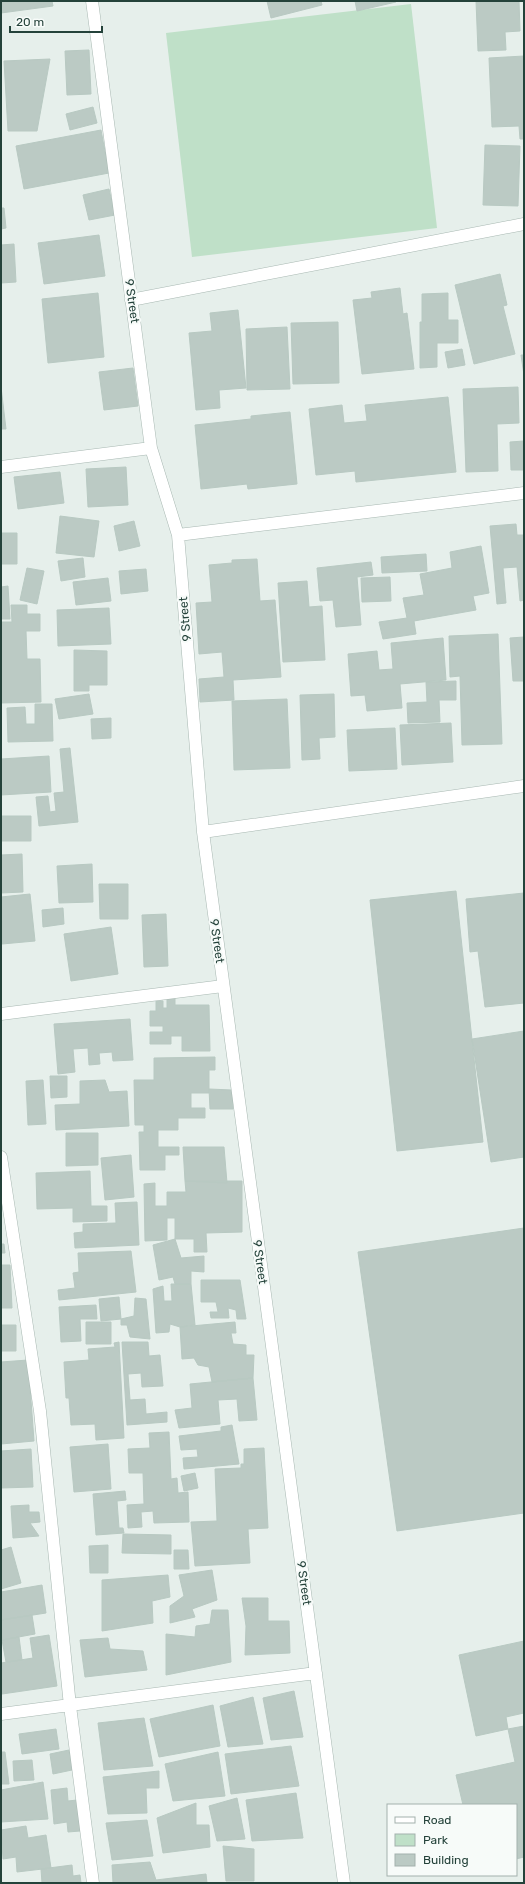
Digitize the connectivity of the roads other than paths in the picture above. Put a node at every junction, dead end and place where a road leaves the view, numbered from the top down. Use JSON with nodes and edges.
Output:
{"nodes":[{"id":1,"x":92,"y":1,"type":"edge"},
{"id":2,"x":524,"y":224,"type":"edge"},
{"id":3,"x":131,"y":300,"type":"junction"},
{"id":4,"x":151,"y":448,"type":"junction"},
{"id":5,"x":1,"y":467,"type":"edge"},
{"id":6,"x":524,"y":493,"type":"edge"},
{"id":7,"x":178,"y":535,"type":"junction"},
{"id":8,"x":524,"y":786,"type":"edge"},
{"id":9,"x":203,"y":832,"type":"junction"},
{"id":10,"x":224,"y":986,"type":"junction"},
{"id":11,"x":1,"y":1014,"type":"edge"},
{"id":12,"x":1,"y":1157,"type":"edge"},
{"id":13,"x":316,"y":1673,"type":"junction"},
{"id":14,"x":70,"y":1706,"type":"junction"},
{"id":15,"x":1,"y":1714,"type":"edge"},
{"id":16,"x":93,"y":1883,"type":"edge"},
{"id":17,"x":344,"y":1883,"type":"edge"}],
"edges":[{"from":1,"to":3,"type":"street","name":"9 Street"},
{"from":2,"to":3,"type":"street"},
{"from":3,"to":4,"type":"street","name":"9 Street"},
{"from":4,"to":5,"type":"street"},
{"from":4,"to":7,"type":"street","name":"9 Street"},
{"from":6,"to":7,"type":"street"},
{"from":7,"to":9,"type":"street","name":"9 Street"},
{"from":8,"to":9,"type":"street"},
{"from":9,"to":10,"type":"street","name":"9 Street"},
{"from":10,"to":11,"type":"street"},
{"from":10,"to":13,"type":"street","name":"9 Street"},
{"from":12,"to":14,"type":"street"},
{"from":13,"to":14,"type":"street"},
{"from":13,"to":17,"type":"street","name":"9 Street"},
{"from":14,"to":15,"type":"street"},
{"from":14,"to":16,"type":"street"}]}
